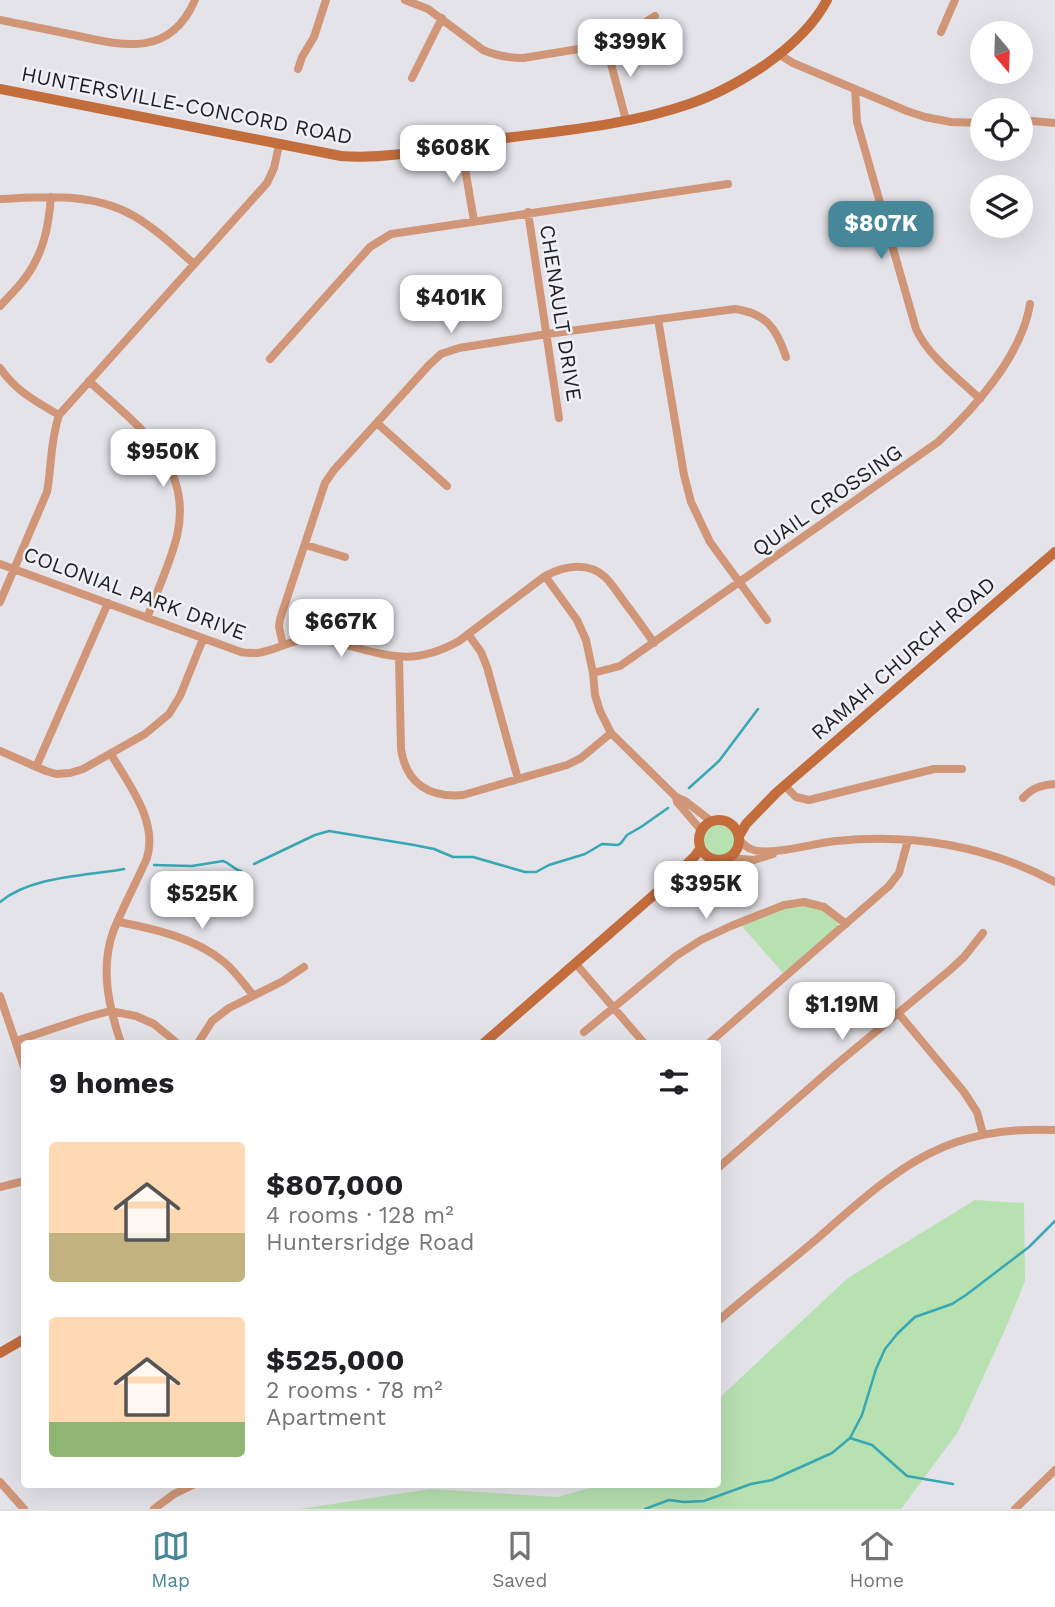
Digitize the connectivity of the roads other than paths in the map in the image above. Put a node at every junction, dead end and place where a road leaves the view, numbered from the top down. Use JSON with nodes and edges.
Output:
{"nodes":[{"id":1,"x":195,"y":0,"type":"edge"},
{"id":2,"x":326,"y":0,"type":"edge"},
{"id":3,"x":405,"y":0,"type":"edge"},
{"id":4,"x":827,"y":0,"type":"edge"},
{"id":5,"x":955,"y":0,"type":"edge"},
{"id":6,"x":655,"y":16,"type":"dead end"},
{"id":7,"x":442,"y":18,"type":"junction"},
{"id":8,"x":0,"y":20,"type":"edge"},
{"id":9,"x":941,"y":32,"type":"dead end"},
{"id":10,"x":606,"y":45,"type":"junction"},
{"id":11,"x":780,"y":55,"type":"junction"},
{"id":12,"x":298,"y":69,"type":"dead end"},
{"id":13,"x":412,"y":78,"type":"dead end"},
{"id":14,"x":0,"y":89,"type":"edge"},
{"id":15,"x":855,"y":89,"type":"junction"},
{"id":16,"x":626,"y":120,"type":"junction"},
{"id":17,"x":1033,"y":121,"type":"edge"},
{"id":18,"x":970,"y":123,"type":"edge"},
{"id":19,"x":1055,"y":123,"type":"edge"},
{"id":20,"x":279,"y":145,"type":"junction"},
{"id":21,"x":461,"y":145,"type":"junction"},
{"id":22,"x":729,"y":184,"type":"dead end"},
{"id":23,"x":51,"y":197,"type":"junction"},
{"id":24,"x":0,"y":198,"type":"edge"},
{"id":25,"x":528,"y":212,"type":"junction"},
{"id":26,"x":474,"y":221,"type":"junction"},
{"id":27,"x":194,"y":264,"type":"junction"},
{"id":28,"x":1030,"y":304,"type":"dead end"},
{"id":29,"x":0,"y":306,"type":"edge"},
{"id":30,"x":658,"y":319,"type":"junction"},
{"id":31,"x":547,"y":334,"type":"junction"},
{"id":32,"x":786,"y":357,"type":"dead end"},
{"id":33,"x":270,"y":359,"type":"dead end"},
{"id":34,"x":0,"y":368,"type":"edge"},
{"id":35,"x":89,"y":381,"type":"junction"},
{"id":36,"x":980,"y":399,"type":"junction"},
{"id":37,"x":59,"y":415,"type":"junction"},
{"id":38,"x":559,"y":418,"type":"dead end"},
{"id":39,"x":377,"y":423,"type":"junction"},
{"id":40,"x":447,"y":486,"type":"dead end"},
{"id":41,"x":306,"y":545,"type":"junction"},
{"id":42,"x":1055,"y":552,"type":"edge"},
{"id":43,"x":345,"y":557,"type":"dead end"},
{"id":44,"x":0,"y":564,"type":"edge"},
{"id":45,"x":15,"y":569,"type":"junction"},
{"id":46,"x":545,"y":576,"type":"junction"},
{"id":47,"x":740,"y":583,"type":"junction"},
{"id":48,"x":0,"y":603,"type":"edge"},
{"id":49,"x":108,"y":603,"type":"junction"},
{"id":50,"x":147,"y":618,"type":"junction"},
{"id":51,"x":767,"y":620,"type":"dead end"},
{"id":52,"x":468,"y":634,"type":"junction"},
{"id":53,"x":203,"y":639,"type":"junction"},
{"id":54,"x":654,"y":643,"type":"junction"},
{"id":55,"x":283,"y":645,"type":"junction"},
{"id":56,"x":399,"y":657,"type":"junction"},
{"id":57,"x":593,"y":673,"type":"junction"},
{"id":58,"x":611,"y":733,"type":"junction"},
{"id":59,"x":0,"y":751,"type":"edge"},
{"id":60,"x":111,"y":754,"type":"junction"},
{"id":61,"x":36,"y":767,"type":"junction"},
{"id":62,"x":962,"y":769,"type":"dead end"},
{"id":63,"x":518,"y":779,"type":"junction"},
{"id":64,"x":1055,"y":785,"type":"edge"},
{"id":65,"x":780,"y":789,"type":"junction"},
{"id":66,"x":676,"y":797,"type":"junction"},
{"id":67,"x":1023,"y":798,"type":"dead end"},
{"id":68,"x":710,"y":821,"type":"junction"},
{"id":69,"x":731,"y":823,"type":"junction"},
{"id":70,"x":701,"y":830,"type":"junction"},
{"id":71,"x":739,"y":838,"type":"junction"},
{"id":72,"x":908,"y":840,"type":"junction"},
{"id":73,"x":700,"y":849,"type":"junction"},
{"id":74,"x":783,"y":850,"type":"junction"},
{"id":75,"x":710,"y":858,"type":"junction"},
{"id":76,"x":729,"y":858,"type":"junction"},
{"id":77,"x":1055,"y":882,"type":"edge"},
{"id":78,"x":663,"y":887,"type":"junction"},
{"id":79,"x":119,"y":922,"type":"junction"},
{"id":80,"x":846,"y":924,"type":"junction"},
{"id":81,"x":983,"y":933,"type":"dead end"},
{"id":82,"x":576,"y":964,"type":"junction"},
{"id":83,"x":304,"y":967,"type":"dead end"},
{"id":84,"x":253,"y":995,"type":"junction"},
{"id":85,"x":0,"y":996,"type":"edge"},
{"id":86,"x":614,"y":1007,"type":"junction"},
{"id":87,"x":110,"y":1011,"type":"junction"},
{"id":88,"x":899,"y":1014,"type":"junction"},
{"id":89,"x":584,"y":1032,"type":"dead end"},
{"id":90,"x":120,"y":1040,"type":"edge"},
{"id":91,"x":173,"y":1040,"type":"edge"},
{"id":92,"x":200,"y":1040,"type":"edge"},
{"id":93,"x":487,"y":1040,"type":"edge"},
{"id":94,"x":642,"y":1040,"type":"edge"},
{"id":95,"x":712,"y":1040,"type":"edge"},
{"id":96,"x":16,"y":1041,"type":"junction"},
{"id":97,"x":21,"y":1057,"type":"edge"},
{"id":98,"x":1055,"y":1130,"type":"edge"},
{"id":99,"x":983,"y":1134,"type":"junction"},
{"id":100,"x":721,"y":1165,"type":"edge"},
{"id":101,"x":21,"y":1182,"type":"edge"},
{"id":102,"x":0,"y":1187,"type":"edge"},
{"id":103,"x":721,"y":1318,"type":"edge"},
{"id":104,"x":21,"y":1341,"type":"edge"},
{"id":105,"x":0,"y":1353,"type":"edge"},
{"id":106,"x":1055,"y":1470,"type":"edge"},
{"id":107,"x":0,"y":1482,"type":"edge"},
{"id":108,"x":187,"y":1488,"type":"edge"},
{"id":109,"x":24,"y":1509,"type":"edge"},
{"id":110,"x":155,"y":1509,"type":"edge"},
{"id":111,"x":1014,"y":1509,"type":"edge"}],
"edges":[{"from":1,"to":8,"type":"street"},
{"from":2,"to":12,"type":"street"},
{"from":3,"to":7,"type":"street"},
{"from":4,"to":11,"type":"main road","name":"HUNTERSVILLE-CONCORD ROAD"},
{"from":5,"to":9,"type":"street"},
{"from":6,"to":10,"type":"street"},
{"from":7,"to":10,"type":"street"},
{"from":7,"to":13,"type":"street"},
{"from":10,"to":16,"type":"street"},
{"from":11,"to":15,"type":"street"},
{"from":11,"to":16,"type":"main road","name":"HUNTERSVILLE-CONCORD ROAD"},
{"from":14,"to":20,"type":"main road","name":"HUNTERSVILLE-CONCORD ROAD"},
{"from":15,"to":18,"type":"street"},
{"from":15,"to":36,"type":"street"},
{"from":16,"to":21,"type":"main road","name":"HUNTERSVILLE-CONCORD ROAD"},
{"from":17,"to":19,"type":"street"},
{"from":20,"to":21,"type":"main road","name":"HUNTERSVILLE-CONCORD ROAD"},
{"from":20,"to":27,"type":"street"},
{"from":21,"to":26,"type":"street"},
{"from":22,"to":25,"type":"street"},
{"from":23,"to":24,"type":"street"},
{"from":23,"to":27,"type":"street"},
{"from":23,"to":29,"type":"street"},
{"from":25,"to":26,"type":"street"},
{"from":25,"to":31,"type":"street","name":"CHENAULT DRIVE"},
{"from":26,"to":33,"type":"street"},
{"from":27,"to":35,"type":"street"},
{"from":28,"to":36,"type":"street","name":"QUAIL CROSSING"},
{"from":30,"to":31,"type":"street"},
{"from":30,"to":32,"type":"street"},
{"from":30,"to":47,"type":"street"},
{"from":31,"to":38,"type":"street","name":"CHENAULT DRIVE"},
{"from":31,"to":39,"type":"street"},
{"from":34,"to":37,"type":"street"},
{"from":35,"to":37,"type":"street"},
{"from":35,"to":50,"type":"street"},
{"from":36,"to":47,"type":"street","name":"QUAIL CROSSING"},
{"from":37,"to":45,"type":"street"},
{"from":39,"to":40,"type":"street"},
{"from":39,"to":41,"type":"street"},
{"from":41,"to":43,"type":"street"},
{"from":41,"to":55,"type":"street"},
{"from":42,"to":65,"type":"main road","name":"RAMAH CHURCH ROAD"},
{"from":44,"to":45,"type":"street","name":"COLONIAL PARK DRIVE"},
{"from":45,"to":48,"type":"street"},
{"from":45,"to":49,"type":"street","name":"COLONIAL PARK DRIVE"},
{"from":46,"to":52,"type":"street","name":"COLONIAL PARK DRIVE"},
{"from":46,"to":54,"type":"street","name":"COLONIAL PARK DRIVE"},
{"from":46,"to":57,"type":"street"},
{"from":47,"to":51,"type":"street"},
{"from":47,"to":54,"type":"street","name":"QUAIL CROSSING"},
{"from":49,"to":50,"type":"street","name":"COLONIAL PARK DRIVE"},
{"from":49,"to":61,"type":"street"},
{"from":50,"to":53,"type":"street","name":"COLONIAL PARK DRIVE"},
{"from":52,"to":56,"type":"street","name":"COLONIAL PARK DRIVE"},
{"from":52,"to":63,"type":"street"},
{"from":53,"to":55,"type":"street","name":"COLONIAL PARK DRIVE"},
{"from":53,"to":60,"type":"street"},
{"from":54,"to":57,"type":"street","name":"QUAIL CROSSING"},
{"from":55,"to":56,"type":"street","name":"COLONIAL PARK DRIVE"},
{"from":56,"to":63,"type":"street"},
{"from":57,"to":58,"type":"street"},
{"from":58,"to":63,"type":"street"},
{"from":58,"to":66,"type":"street"},
{"from":59,"to":61,"type":"street"},
{"from":60,"to":61,"type":"street"},
{"from":60,"to":79,"type":"street"},
{"from":62,"to":65,"type":"street"},
{"from":64,"to":67,"type":"street"},
{"from":65,"to":69,"type":"main road","name":"RAMAH CHURCH ROAD"},
{"from":65,"to":71,"type":"main road","name":"RAMAH CHURCH ROAD"},
{"from":66,"to":68,"type":"street"},
{"from":66,"to":70,"type":"street"},
{"from":68,"to":69,"type":"main road"},
{"from":68,"to":70,"type":"main road"},
{"from":69,"to":71,"type":"main road"},
{"from":70,"to":73,"type":"main road"},
{"from":71,"to":74,"type":"street"},
{"from":71,"to":76,"type":"main road","name":"RAMAH CHURCH ROAD"},
{"from":72,"to":74,"type":"street"},
{"from":72,"to":77,"type":"street"},
{"from":72,"to":80,"type":"street"},
{"from":73,"to":75,"type":"main road"},
{"from":73,"to":78,"type":"main road"},
{"from":74,"to":76,"type":"street"},
{"from":75,"to":76,"type":"main road"},
{"from":75,"to":78,"type":"main road"},
{"from":78,"to":82,"type":"main road"},
{"from":79,"to":84,"type":"street"},
{"from":79,"to":87,"type":"street"},
{"from":80,"to":86,"type":"street"},
{"from":80,"to":95,"type":"street"},
{"from":81,"to":88,"type":"street"},
{"from":82,"to":86,"type":"street"},
{"from":82,"to":93,"type":"main road"},
{"from":83,"to":84,"type":"street"},
{"from":84,"to":92,"type":"street"},
{"from":85,"to":96,"type":"street"},
{"from":86,"to":89,"type":"street"},
{"from":86,"to":94,"type":"street"},
{"from":87,"to":90,"type":"street"},
{"from":87,"to":91,"type":"street"},
{"from":87,"to":96,"type":"street"},
{"from":88,"to":99,"type":"street"},
{"from":88,"to":100,"type":"street"},
{"from":96,"to":97,"type":"street"},
{"from":98,"to":99,"type":"street"},
{"from":99,"to":103,"type":"street"},
{"from":101,"to":102,"type":"street"},
{"from":104,"to":105,"type":"main road"},
{"from":106,"to":111,"type":"street"},
{"from":107,"to":109,"type":"street"},
{"from":108,"to":110,"type":"street"}]}
